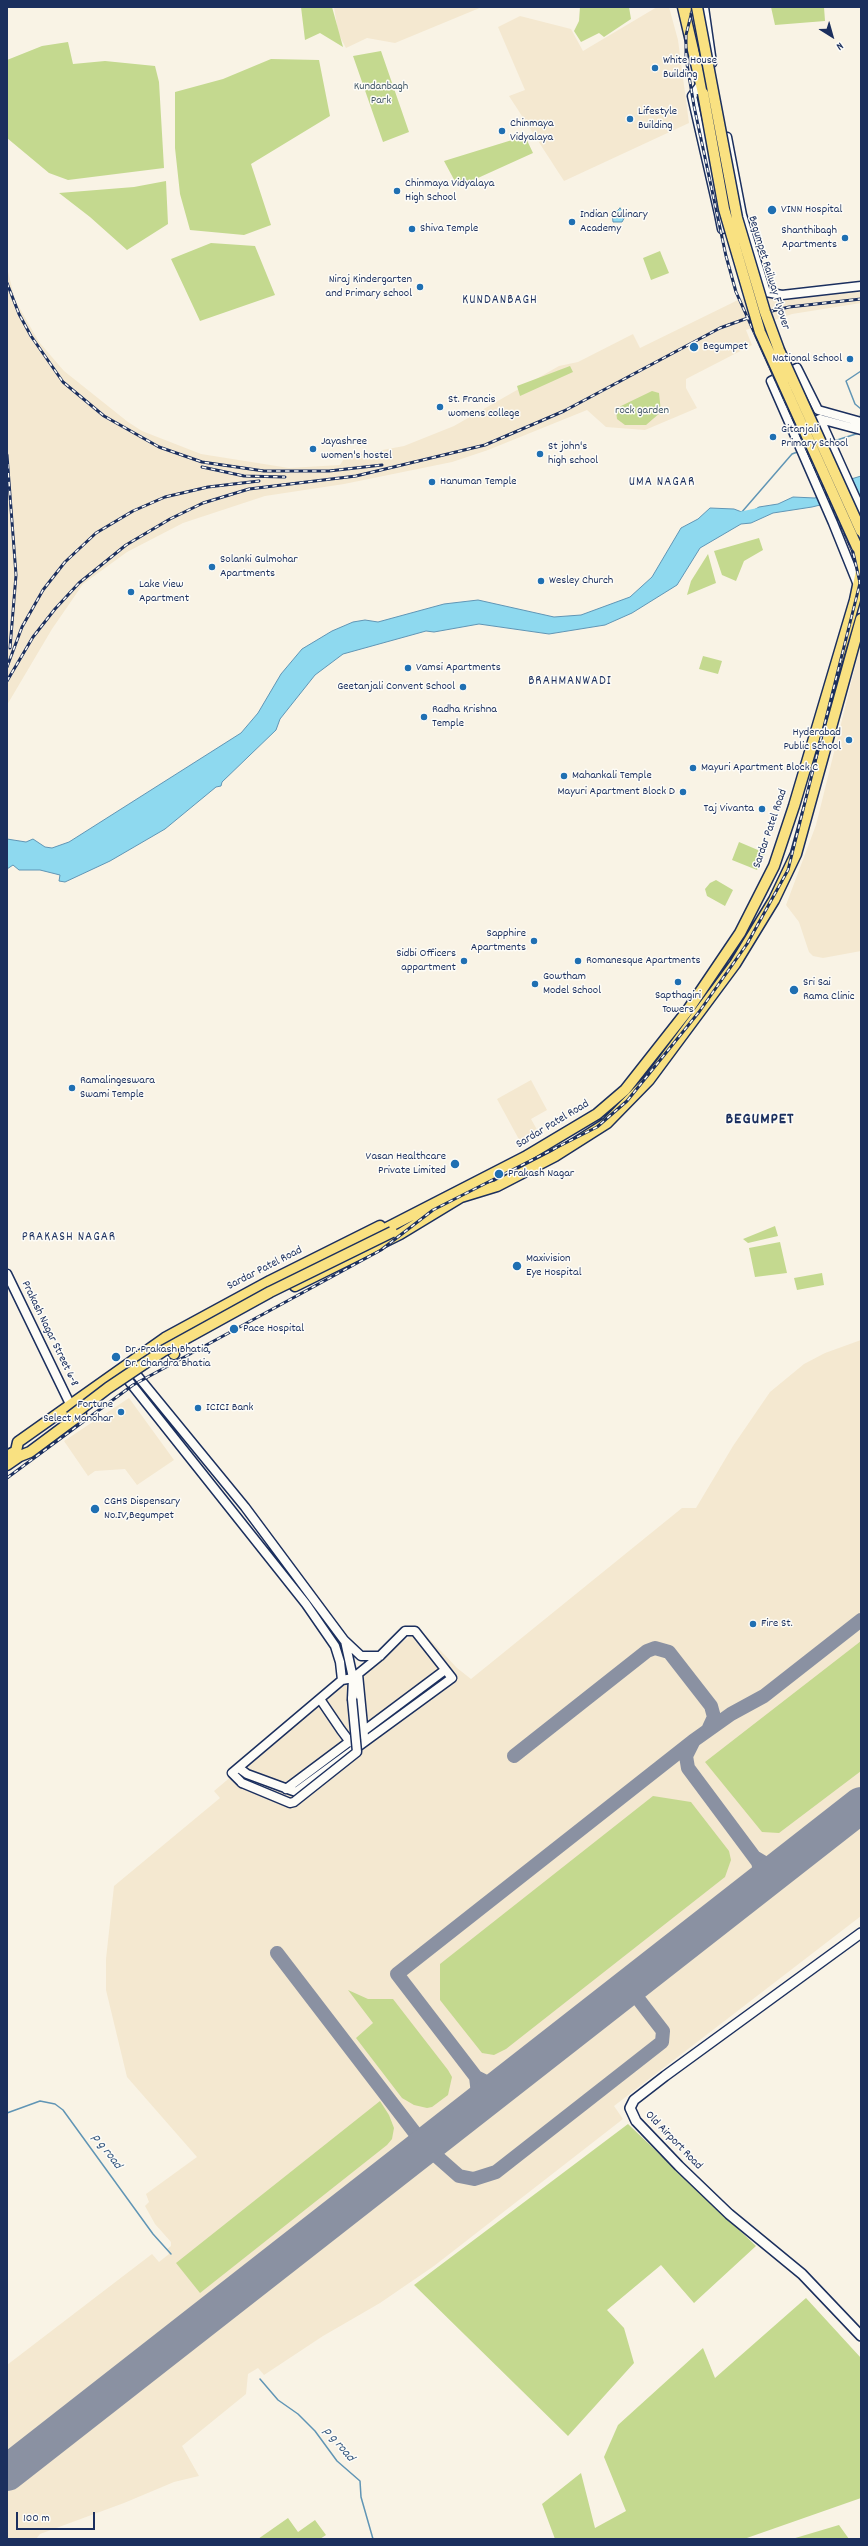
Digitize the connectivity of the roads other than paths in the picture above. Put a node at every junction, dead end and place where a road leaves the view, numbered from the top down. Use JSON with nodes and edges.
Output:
{"nodes":[{"id":1,"x":690,"y":7,"type":"edge"},
{"id":2,"x":704,"y":7,"type":"edge"},
{"id":3,"x":702,"y":88,"type":"junction"},
{"id":4,"x":744,"y":223,"type":"junction"},
{"id":5,"x":861,"y":286,"type":"edge"},
{"id":6,"x":833,"y":418,"type":"junction"},
{"id":7,"x":820,"y":419,"type":"junction"},
{"id":8,"x":861,"y":422,"type":"edge"},
{"id":9,"x":861,"y":430,"type":"edge"},
{"id":10,"x":793,"y":434,"type":"junction"},
{"id":11,"x":860,"y":508,"type":"edge"},
{"id":12,"x":861,"y":531,"type":"edge"},
{"id":13,"x":861,"y":571,"type":"edge"},
{"id":14,"x":858,"y":585,"type":"junction"},
{"id":15,"x":861,"y":619,"type":"edge"},
{"id":16,"x":430,"y":1214,"type":"junction"},
{"id":17,"x":392,"y":1227,"type":"junction"},
{"id":18,"x":7,"y":1274,"type":"edge"},
{"id":19,"x":165,"y":1338,"type":"junction"},
{"id":20,"x":173,"y":1353,"type":"junction"},
{"id":21,"x":122,"y":1367,"type":"junction"},
{"id":22,"x":133,"y":1378,"type":"junction"},
{"id":23,"x":112,"y":1392,"type":"junction"},
{"id":24,"x":70,"y":1404,"type":"junction"},
{"id":25,"x":170,"y":1415,"type":"junction"},
{"id":26,"x":162,"y":1422,"type":"junction"},
{"id":27,"x":14,"y":1454,"type":"edge"},
{"id":28,"x":7,"y":1465,"type":"edge"},
{"id":29,"x":245,"y":1507,"type":"junction"},
{"id":30,"x":236,"y":1514,"type":"junction"},
{"id":31,"x":314,"y":1598,"type":"junction"},
{"id":32,"x":306,"y":1604,"type":"junction"},
{"id":33,"x":338,"y":1632,"type":"junction"},
{"id":34,"x":330,"y":1638,"type":"junction"},
{"id":35,"x":344,"y":1640,"type":"junction"},
{"id":36,"x":380,"y":1656,"type":"junction"},
{"id":37,"x":445,"y":1670,"type":"junction"},
{"id":38,"x":355,"y":1676,"type":"junction"},
{"id":39,"x":342,"y":1680,"type":"junction"},
{"id":40,"x":320,"y":1699,"type":"junction"},
{"id":41,"x":364,"y":1732,"type":"junction"},
{"id":42,"x":350,"y":1742,"type":"junction"},
{"id":43,"x":239,"y":1768,"type":"junction"},
{"id":44,"x":286,"y":1789,"type":"junction"},
{"id":45,"x":861,"y":1933,"type":"edge"},
{"id":46,"x":861,"y":2336,"type":"edge"}],
"edges":[{"from":1,"to":3,"type":"main road","name":"Begumpet Railway Flyover"},
{"from":1,"to":12,"type":"main road","name":"Begumpet Railway Flyover","bridge":true},
{"from":2,"to":4,"type":"street"},
{"from":3,"to":4,"type":"street"},
{"from":3,"to":13,"type":"main road","name":"Begumpet Railway Flyover","bridge":true},
{"from":4,"to":5,"type":"street"},
{"from":6,"to":7,"type":"street"},
{"from":6,"to":8,"type":"street"},
{"from":6,"to":9,"type":"street"},
{"from":6,"to":10,"type":"street"},
{"from":7,"to":10,"type":"street"},
{"from":7,"to":11,"type":"street"},
{"from":10,"to":14,"type":"street"},
{"from":13,"to":14,"type":"main road","name":"Begumpet Railway Flyover"},
{"from":14,"to":17,"type":"main road","name":"Sardar Patel Road"},
{"from":15,"to":16,"type":"main road","name":"Sardar Patel Road"},
{"from":16,"to":17,"type":"main road"},
{"from":16,"to":20,"type":"main road","name":"Sardar Patel Road"},
{"from":17,"to":19,"type":"main road","name":"Sardar Patel Road"},
{"from":17,"to":27,"type":"main road","bridge":true},
{"from":18,"to":24,"type":"street","name":"Prakash Nagar Street 6-8"},
{"from":19,"to":20,"type":"main road"},
{"from":19,"to":21,"type":"main road","name":"Sardar Patel Road"},
{"from":20,"to":22,"type":"main road","name":"Sardar Patel Road"},
{"from":21,"to":23,"type":"main road"},
{"from":21,"to":24,"type":"main road","name":"Sardar Patel Road"},
{"from":22,"to":23,"type":"main road","name":"Sardar Patel Road"},
{"from":22,"to":25,"type":"street"},
{"from":22,"to":26,"type":"street"},
{"from":23,"to":27,"type":"main road","name":"Sardar Patel Road"},
{"from":24,"to":27,"type":"main road","name":"Sardar Patel Road"},
{"from":25,"to":26,"type":"street"},
{"from":25,"to":29,"type":"street"},
{"from":26,"to":30,"type":"street"},
{"from":27,"to":28,"type":"main road","name":"Sardar Patel Road"},
{"from":29,"to":30,"type":"street"},
{"from":29,"to":31,"type":"street"},
{"from":30,"to":32,"type":"street"},
{"from":31,"to":32,"type":"street"},
{"from":31,"to":33,"type":"street"},
{"from":32,"to":34,"type":"street"},
{"from":33,"to":34,"type":"street"},
{"from":33,"to":35,"type":"street"},
{"from":34,"to":39,"type":"street"},
{"from":35,"to":36,"type":"street"},
{"from":35,"to":38,"type":"street"},
{"from":36,"to":37,"type":"street"},
{"from":36,"to":38,"type":"street"},
{"from":37,"to":41,"type":"street"},
{"from":37,"to":44,"type":"street"},
{"from":38,"to":39,"type":"street"},
{"from":38,"to":41,"type":"street"},
{"from":38,"to":43,"type":"street","bridge":true},
{"from":39,"to":40,"type":"street"},
{"from":40,"to":42,"type":"street"},
{"from":40,"to":43,"type":"street"},
{"from":41,"to":42,"type":"street"},
{"from":42,"to":44,"type":"street"},
{"from":43,"to":44,"type":"street"},
{"from":45,"to":46,"type":"main road","name":"Old Airport Road"}]}
